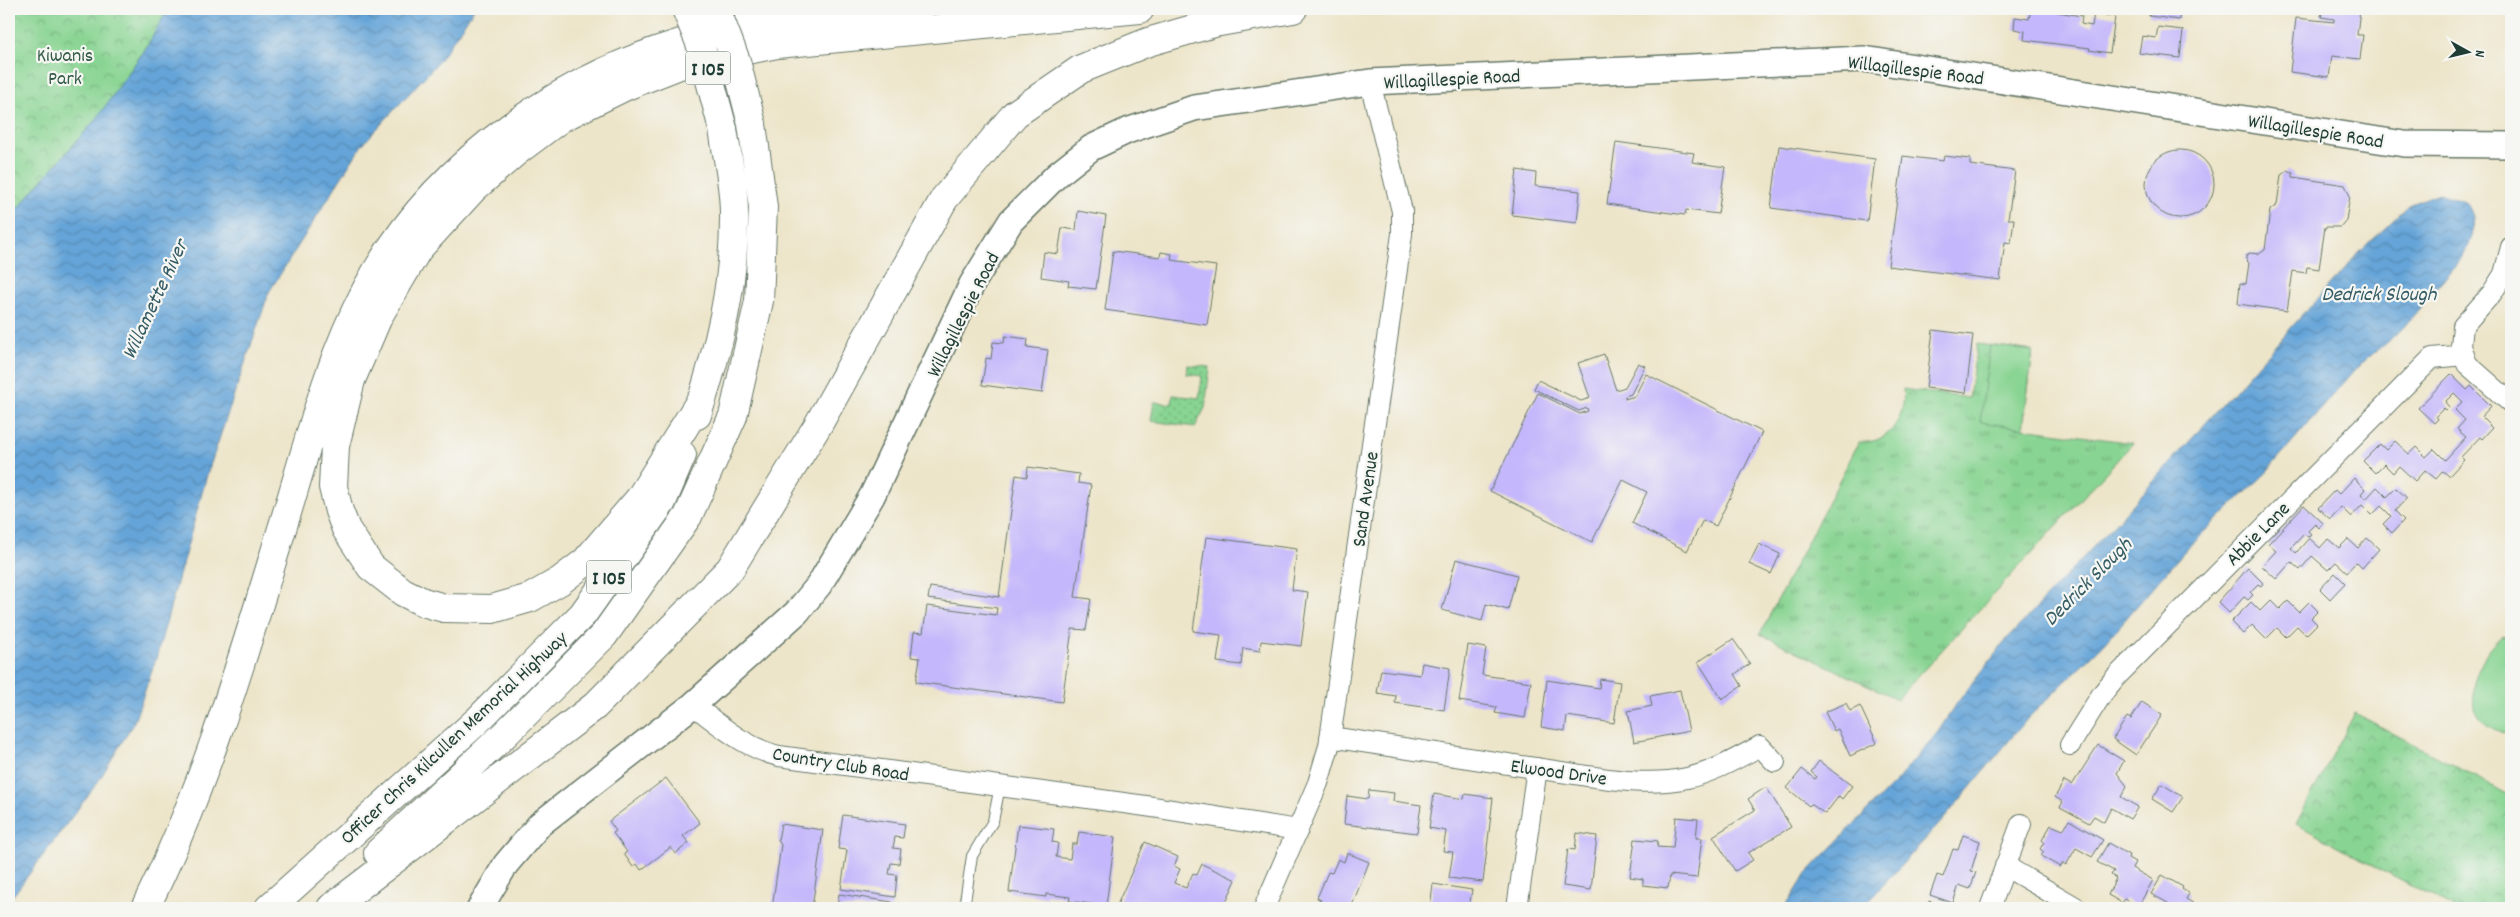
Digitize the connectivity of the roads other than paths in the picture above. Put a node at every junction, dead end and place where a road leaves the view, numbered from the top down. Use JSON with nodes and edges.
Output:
{"nodes":[{"id":1,"x":686,"y":9,"type":"edge"},
{"id":2,"x":716,"y":9,"type":"edge"},
{"id":3,"x":919,"y":9,"type":"edge"},
{"id":4,"x":1140,"y":9,"type":"edge"},
{"id":5,"x":1293,"y":9,"type":"edge"},
{"id":6,"x":1370,"y":82,"type":"junction"},
{"id":7,"x":2511,"y":145,"type":"edge"},
{"id":8,"x":2511,"y":247,"type":"edge"},
{"id":9,"x":2461,"y":346,"type":"junction"},
{"id":10,"x":703,"y":397,"type":"junction"},
{"id":11,"x":2511,"y":404,"type":"edge"},
{"id":12,"x":693,"y":705,"type":"junction"},
{"id":13,"x":1330,"y":737,"type":"junction"},
{"id":14,"x":2070,"y":745,"type":"dead end"},
{"id":15,"x":1775,"y":762,"type":"dead end"},
{"id":16,"x":1537,"y":768,"type":"junction"},
{"id":17,"x":1000,"y":786,"type":"junction"},
{"id":18,"x":2021,"y":824,"type":"dead end"},
{"id":19,"x":1298,"y":830,"type":"junction"},
{"id":20,"x":2006,"y":866,"type":"junction"},
{"id":21,"x":145,"y":908,"type":"edge"},
{"id":22,"x":269,"y":908,"type":"edge"},
{"id":23,"x":321,"y":908,"type":"edge"},
{"id":24,"x":331,"y":908,"type":"edge"},
{"id":25,"x":480,"y":908,"type":"edge"},
{"id":26,"x":964,"y":908,"type":"edge"},
{"id":27,"x":1264,"y":908,"type":"edge"},
{"id":28,"x":1517,"y":908,"type":"edge"},
{"id":29,"x":1990,"y":908,"type":"edge"},
{"id":30,"x":2077,"y":908,"type":"edge"}],
"edges":[{"from":1,"to":10,"type":"highway","name":"Officer Chris Kilcullen Memorial Highway","number":"I 105","bridge":true},
{"from":2,"to":23,"type":"highway","name":"Officer Chris Kilcullen Memorial Highway","number":"I 105","bridge":true},
{"from":3,"to":21,"type":"highway"},
{"from":4,"to":10,"type":"highway"},
{"from":5,"to":24,"type":"highway"},
{"from":6,"to":7,"type":"street","name":"Willagillespie Road"},
{"from":6,"to":12,"type":"street","name":"Willagillespie Road"},
{"from":6,"to":13,"type":"street","name":"Sand Avenue"},
{"from":8,"to":9,"type":"street"},
{"from":9,"to":11,"type":"street"},
{"from":9,"to":14,"type":"street","name":"Abbie Lane"},
{"from":10,"to":22,"type":"highway","name":"Officer Chris Kilcullen Memorial Highway","number":"I 105"},
{"from":12,"to":17,"type":"street","name":"Country Club Road"},
{"from":12,"to":25,"type":"street"},
{"from":13,"to":16,"type":"street","name":"Elwood Drive"},
{"from":13,"to":19,"type":"street","name":"Sand Avenue"},
{"from":15,"to":16,"type":"street","name":"Elwood Drive"},
{"from":16,"to":28,"type":"street"},
{"from":17,"to":19,"type":"street","name":"Country Club Road"},
{"from":17,"to":26,"type":"lane"},
{"from":18,"to":20,"type":"street"},
{"from":19,"to":27,"type":"street","name":"Sand Avenue"},
{"from":20,"to":29,"type":"street"},
{"from":20,"to":30,"type":"street"}]}
